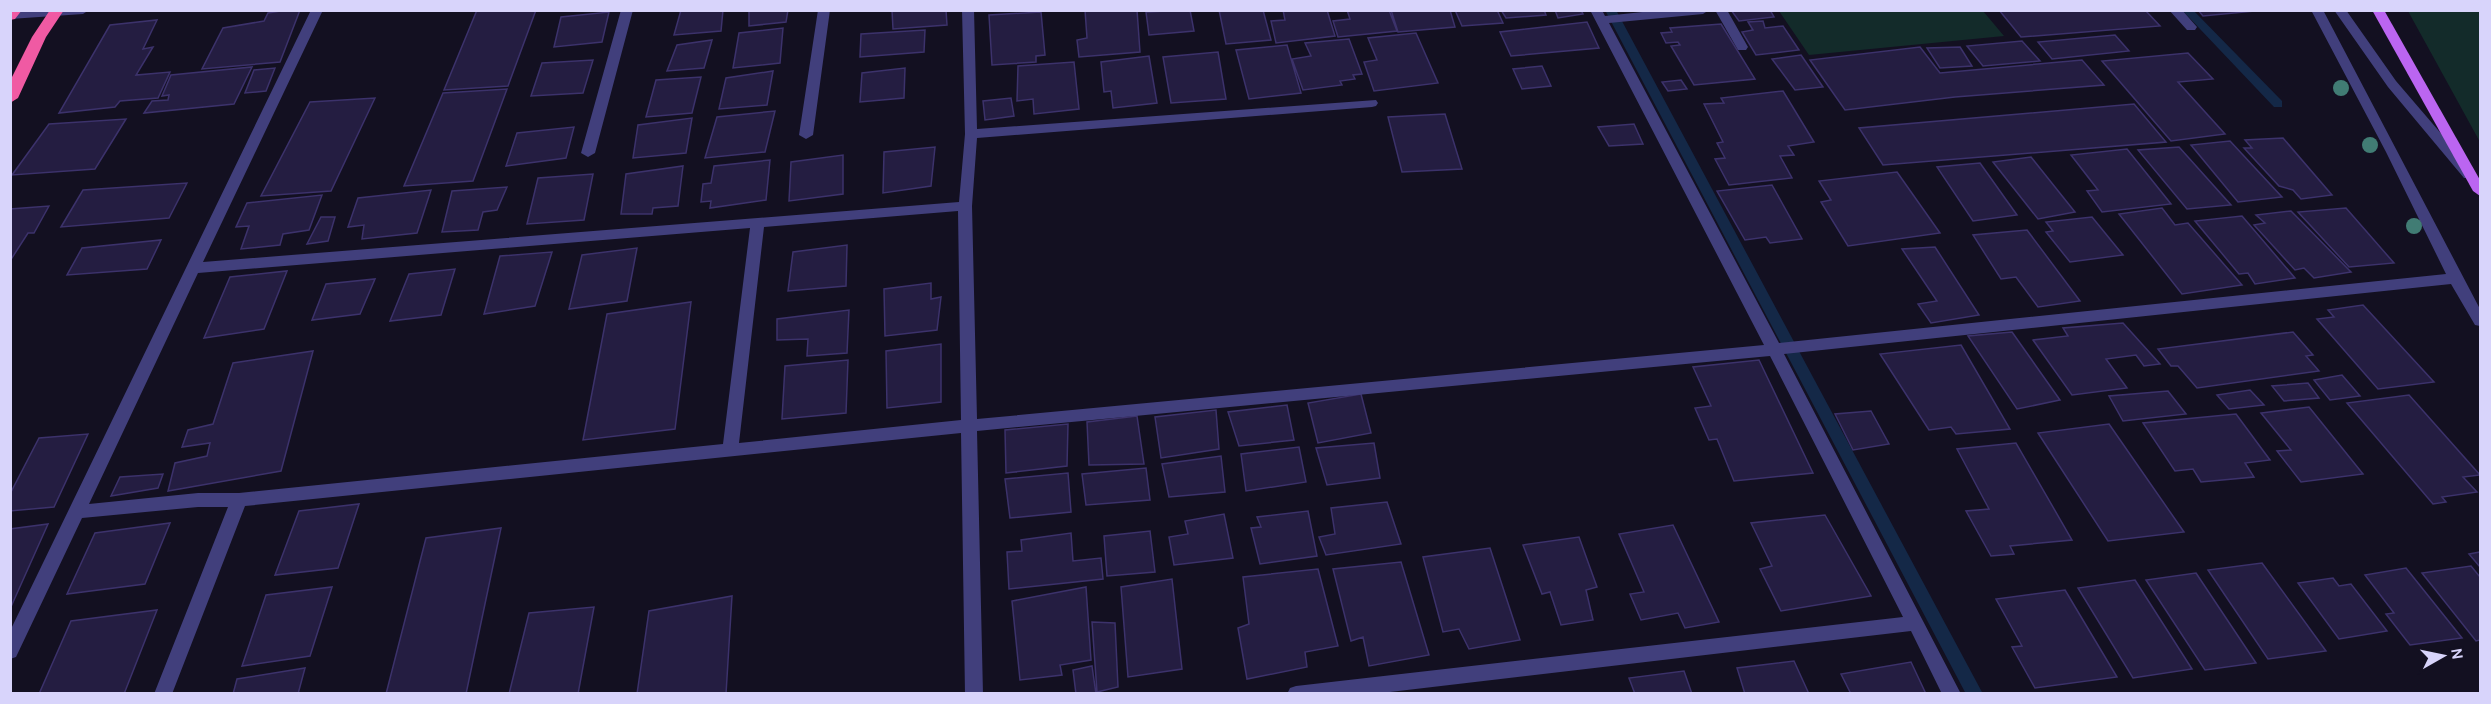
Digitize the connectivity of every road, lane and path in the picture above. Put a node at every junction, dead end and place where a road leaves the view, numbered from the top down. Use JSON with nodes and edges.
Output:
{"nodes":[{"id":1,"x":15,"y":10,"type":"edge"},
{"id":2,"x":83,"y":10,"type":"edge"},
{"id":3,"x":317,"y":10,"type":"edge"},
{"id":4,"x":627,"y":10,"type":"edge"},
{"id":5,"x":824,"y":10,"type":"edge"},
{"id":6,"x":968,"y":10,"type":"edge"},
{"id":7,"x":1703,"y":10,"type":"edge"},
{"id":8,"x":1721,"y":10,"type":"edge"},
{"id":9,"x":2175,"y":10,"type":"edge"},
{"id":10,"x":2317,"y":10,"type":"edge"},
{"id":11,"x":2340,"y":10,"type":"edge"},
{"id":12,"x":2378,"y":10,"type":"edge"},
{"id":13,"x":57,"y":11,"type":"edge"},
{"id":14,"x":11,"y":16,"type":"edge"},
{"id":15,"x":1608,"y":17,"type":"edge"},
{"id":16,"x":2191,"y":27,"type":"dead end"},
{"id":17,"x":1742,"y":47,"type":"dead end"},
{"id":18,"x":10,"y":98,"type":"edge"},
{"id":19,"x":1372,"y":103,"type":"dead end"},
{"id":20,"x":971,"y":134,"type":"junction"},
{"id":21,"x":806,"y":135,"type":"dead end"},
{"id":22,"x":588,"y":153,"type":"dead end"},
{"id":23,"x":2478,"y":188,"type":"edge"},
{"id":24,"x":965,"y":206,"type":"junction"},
{"id":25,"x":757,"y":224,"type":"junction"},
{"id":26,"x":194,"y":268,"type":"junction"},
{"id":27,"x":2455,"y":278,"type":"junction"},
{"id":28,"x":2481,"y":321,"type":"edge"},
{"id":29,"x":1789,"y":348,"type":"junction"},
{"id":30,"x":968,"y":426,"type":"junction"},
{"id":31,"x":730,"y":450,"type":"junction"},
{"id":32,"x":239,"y":500,"type":"junction"},
{"id":33,"x":77,"y":512,"type":"junction"},
{"id":34,"x":1915,"y":622,"type":"junction"},
{"id":35,"x":10,"y":651,"type":"edge"},
{"id":36,"x":163,"y":693,"type":"edge"},
{"id":37,"x":974,"y":693,"type":"edge"},
{"id":38,"x":1296,"y":693,"type":"edge"},
{"id":39,"x":1952,"y":693,"type":"edge"}],
"edges":[{"from":1,"to":14,"type":"highway"},
{"from":2,"to":13,"type":"street"},
{"from":3,"to":26,"type":"street"},
{"from":4,"to":22,"type":"street"},
{"from":5,"to":21,"type":"street"},
{"from":6,"to":20,"type":"street"},
{"from":7,"to":15,"type":"street"},
{"from":8,"to":17,"type":"street"},
{"from":9,"to":16,"type":"street"},
{"from":10,"to":27,"type":"street"},
{"from":11,"to":23,"type":"street"},
{"from":12,"to":23,"type":"main road"},
{"from":13,"to":14,"type":"street"},
{"from":13,"to":18,"type":"highway"},
{"from":15,"to":29,"type":"street"},
{"from":19,"to":20,"type":"street"},
{"from":20,"to":24,"type":"street"},
{"from":24,"to":25,"type":"street"},
{"from":24,"to":30,"type":"street"},
{"from":25,"to":26,"type":"street"},
{"from":25,"to":31,"type":"street"},
{"from":26,"to":33,"type":"street"},
{"from":27,"to":28,"type":"street"},
{"from":27,"to":29,"type":"street"},
{"from":29,"to":30,"type":"street"},
{"from":29,"to":34,"type":"street"},
{"from":30,"to":31,"type":"street"},
{"from":30,"to":37,"type":"street"},
{"from":31,"to":32,"type":"street"},
{"from":32,"to":33,"type":"street"},
{"from":32,"to":36,"type":"street"},
{"from":33,"to":35,"type":"street"},
{"from":34,"to":38,"type":"street"},
{"from":34,"to":39,"type":"street"}]}
